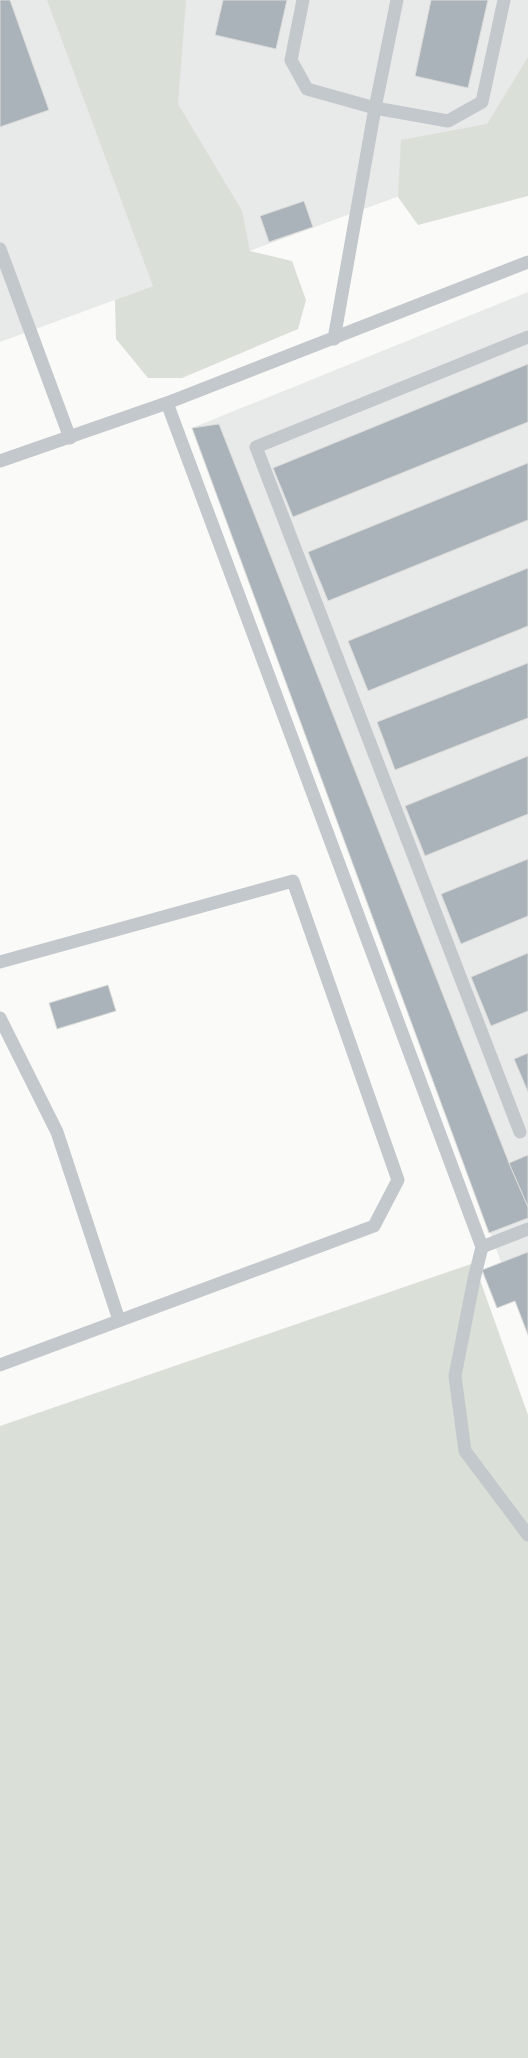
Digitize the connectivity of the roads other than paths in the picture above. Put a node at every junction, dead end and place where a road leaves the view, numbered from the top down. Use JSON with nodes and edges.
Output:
{"nodes":[{"id":1,"x":303,"y":0,"type":"edge"},
{"id":2,"x":397,"y":0,"type":"edge"},
{"id":3,"x":504,"y":0,"type":"edge"},
{"id":4,"x":374,"y":108,"type":"junction"},
{"id":5,"x":0,"y":249,"type":"edge"},
{"id":6,"x":528,"y":262,"type":"edge"},
{"id":7,"x":4,"y":272,"type":"edge"},
{"id":8,"x":528,"y":337,"type":"edge"},
{"id":9,"x":334,"y":339,"type":"junction"},
{"id":10,"x":167,"y":403,"type":"junction"},
{"id":11,"x":70,"y":438,"type":"junction"},
{"id":12,"x":0,"y":461,"type":"edge"},
{"id":13,"x":0,"y":962,"type":"edge"},
{"id":14,"x":0,"y":1018,"type":"edge"},
{"id":15,"x":520,"y":1132,"type":"dead end"},
{"id":16,"x":528,"y":1229,"type":"edge"},
{"id":17,"x":482,"y":1247,"type":"junction"},
{"id":18,"x":119,"y":1320,"type":"junction"},
{"id":19,"x":0,"y":1365,"type":"edge"},
{"id":20,"x":528,"y":1535,"type":"edge"}],
"edges":[{"from":1,"to":4,"type":"lane"},
{"from":2,"to":4,"type":"lane"},
{"from":3,"to":4,"type":"lane"},
{"from":4,"to":9,"type":"lane"},
{"from":5,"to":7,"type":"lane"},
{"from":6,"to":9,"type":"lane"},
{"from":7,"to":11,"type":"lane"},
{"from":8,"to":15,"type":"lane"},
{"from":9,"to":10,"type":"lane"},
{"from":10,"to":11,"type":"lane"},
{"from":10,"to":17,"type":"lane"},
{"from":11,"to":12,"type":"lane"},
{"from":13,"to":18,"type":"lane"},
{"from":14,"to":18,"type":"lane"},
{"from":16,"to":17,"type":"lane"},
{"from":17,"to":20,"type":"lane"},
{"from":18,"to":19,"type":"lane"}]}
